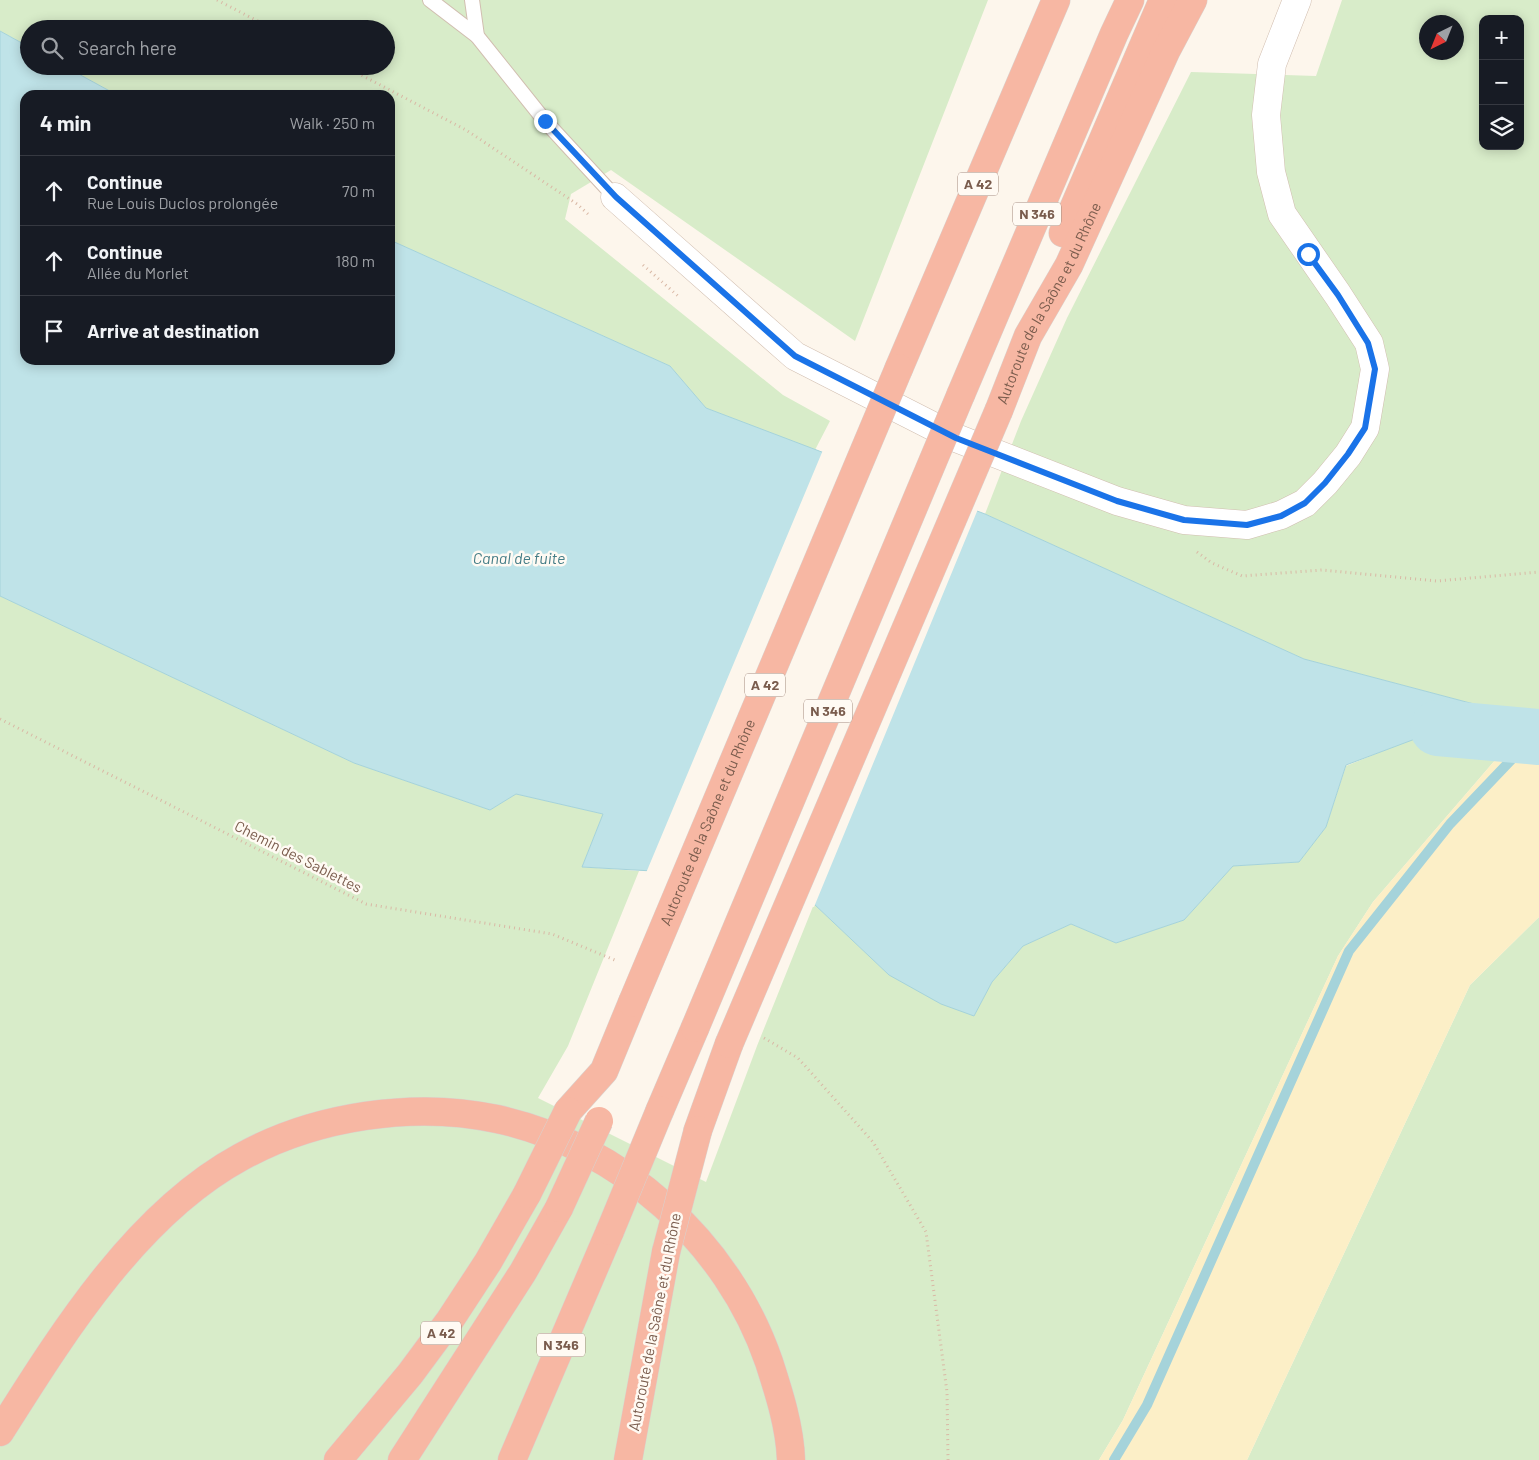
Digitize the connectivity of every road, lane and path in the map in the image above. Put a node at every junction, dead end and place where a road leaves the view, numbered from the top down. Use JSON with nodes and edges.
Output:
{"nodes":[{"id":1,"x":217,"y":0,"type":"edge"},
{"id":2,"x":430,"y":0,"type":"edge"},
{"id":3,"x":472,"y":0,"type":"edge"},
{"id":4,"x":1056,"y":0,"type":"edge"},
{"id":5,"x":1130,"y":0,"type":"edge"},
{"id":6,"x":1164,"y":0,"type":"edge"},
{"id":7,"x":1193,"y":0,"type":"edge"},
{"id":8,"x":1297,"y":0,"type":"edge"},
{"id":9,"x":256,"y":20,"type":"edge"},
{"id":10,"x":477,"y":36,"type":"junction"},
{"id":11,"x":616,"y":197,"type":"joint"},
{"id":12,"x":1028,"y":336,"type":"junction"},
{"id":13,"x":1190,"y":548,"type":"dead end"},
{"id":14,"x":1539,"y":572,"type":"edge"},
{"id":15,"x":0,"y":718,"type":"edge"},
{"id":16,"x":623,"y":964,"type":"dead end"},
{"id":17,"x":757,"y":1034,"type":"dead end"},
{"id":18,"x":604,"y":1071,"type":"junction"},
{"id":19,"x":0,"y":1432,"type":"edge"},
{"id":20,"x":338,"y":1460,"type":"edge"},
{"id":21,"x":402,"y":1460,"type":"edge"},
{"id":22,"x":512,"y":1460,"type":"edge"},
{"id":23,"x":628,"y":1460,"type":"edge"},
{"id":24,"x":791,"y":1460,"type":"edge"},
{"id":25,"x":948,"y":1460,"type":"edge"}],
"edges":[{"from":1,"to":9,"type":"path"},
{"from":2,"to":10,"type":"lane"},
{"from":3,"to":10,"type":"lane"},
{"from":4,"to":18,"type":"highway","name":"Autoroute de la Saône et du Rhône","number":"A 42","bridge":true},
{"from":5,"to":22,"type":"highway","number":"N 346","bridge":true},
{"from":6,"to":12,"type":"highway","number":"N 346"},
{"from":7,"to":12,"type":"highway","name":"Autoroute de la Saône et du Rhône"},
{"from":8,"to":11,"type":"street"},
{"from":10,"to":11,"type":"lane"},
{"from":12,"to":23,"type":"highway","name":"Autoroute de la Saône et du Rhône","bridge":true},
{"from":13,"to":14,"type":"path"},
{"from":15,"to":16,"type":"path","name":"Chemin des Sablettes"},
{"from":17,"to":25,"type":"path"},
{"from":18,"to":20,"type":"highway","name":"Autoroute de la Saône et du Rhône","number":"A 42","bridge":true},
{"from":18,"to":21,"type":"highway","bridge":true},
{"from":19,"to":24,"type":"highway"}]}
